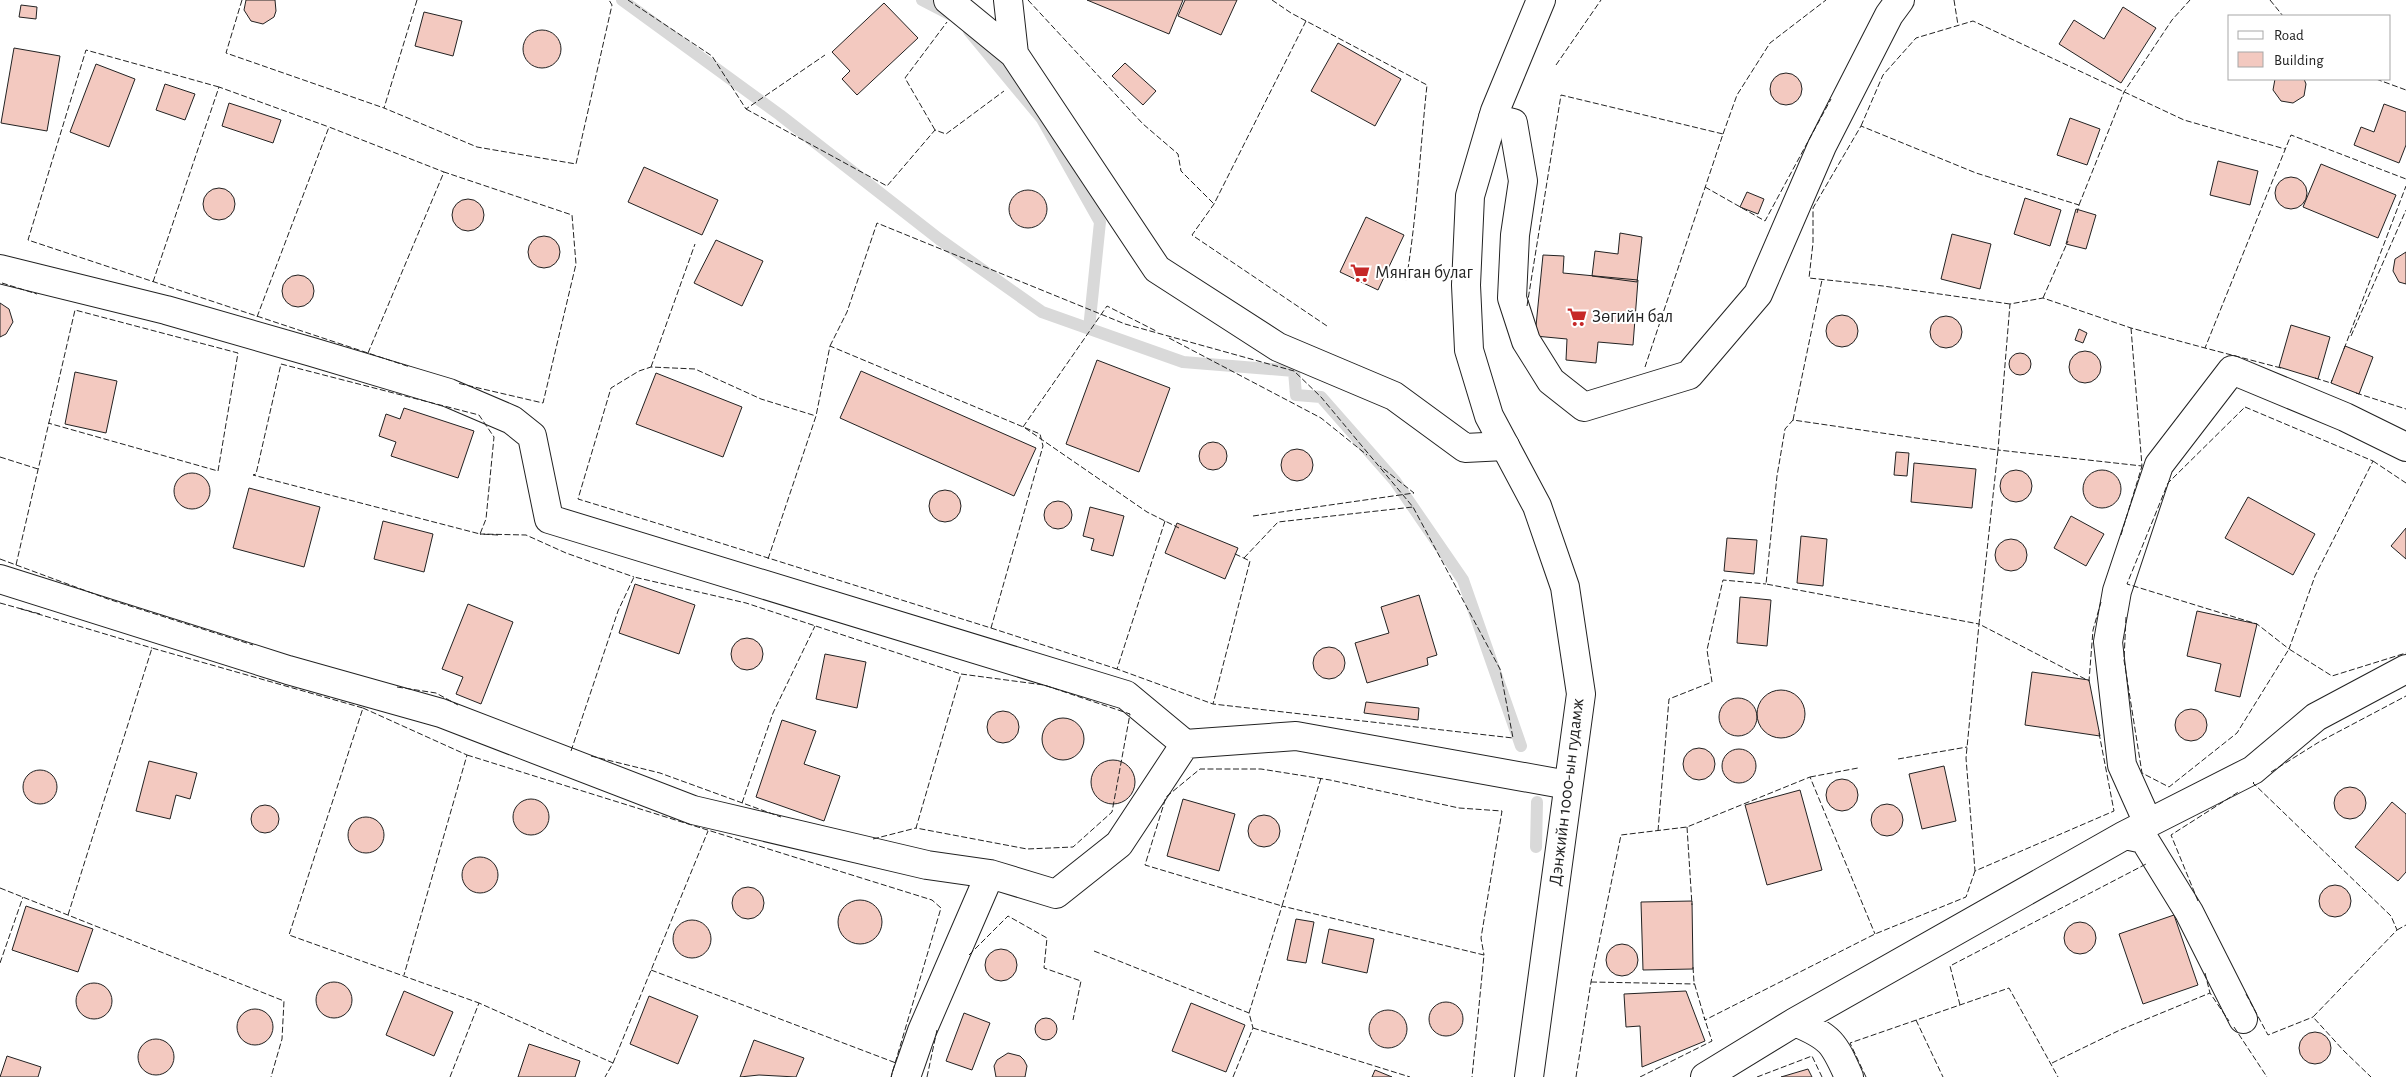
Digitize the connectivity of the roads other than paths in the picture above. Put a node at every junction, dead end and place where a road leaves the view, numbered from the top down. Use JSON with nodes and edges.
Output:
{"nodes":[{"id":1,"x":948,"y":0,"type":"edge"},
{"id":2,"x":1008,"y":0,"type":"edge"},
{"id":3,"x":1541,"y":0,"type":"edge"},
{"id":4,"x":1900,"y":0,"type":"edge"},
{"id":5,"x":1014,"y":54,"type":"junction"},
{"id":6,"x":1494,"y":118,"type":"junction"},
{"id":7,"x":0,"y":269,"type":"edge"},
{"id":8,"x":1505,"y":446,"type":"junction"},
{"id":9,"x":2406,"y":447,"type":"edge"},
{"id":10,"x":0,"y":579,"type":"edge"},
{"id":11,"x":2406,"y":669,"type":"edge"},
{"id":12,"x":1185,"y":744,"type":"junction"},
{"id":13,"x":1568,"y":785,"type":"junction"},
{"id":14,"x":2136,"y":829,"type":"junction"},
{"id":15,"x":990,"y":874,"type":"junction"},
{"id":16,"x":2243,"y":1020,"type":"dead end"},
{"id":17,"x":1795,"y":1022,"type":"junction"},
{"id":18,"x":906,"y":1077,"type":"edge"},
{"id":19,"x":1529,"y":1077,"type":"edge"},
{"id":20,"x":1705,"y":1077,"type":"edge"},
{"id":21,"x":1849,"y":1077,"type":"edge"}],
"edges":[{"from":1,"to":5,"type":"street"},
{"from":2,"to":5,"type":"street"},
{"from":3,"to":6,"type":"street","name":"Дэнжийн 1000-ын гудамж"},
{"from":4,"to":6,"type":"street"},
{"from":5,"to":8,"type":"street"},
{"from":6,"to":8,"type":"street","name":"Дэнжийн 1000-ын гудамж"},
{"from":7,"to":12,"type":"street"},
{"from":8,"to":13,"type":"street","name":"Дэнжийн 1000-ын гудамж"},
{"from":9,"to":14,"type":"street"},
{"from":10,"to":15,"type":"street"},
{"from":11,"to":14,"type":"street"},
{"from":12,"to":13,"type":"street"},
{"from":12,"to":15,"type":"street"},
{"from":13,"to":19,"type":"street","name":"Дэнжийн 1000-ын гудамж"},
{"from":14,"to":16,"type":"street"},
{"from":14,"to":17,"type":"street"},
{"from":15,"to":18,"type":"street"},
{"from":17,"to":20,"type":"street"},
{"from":17,"to":21,"type":"street"}]}
